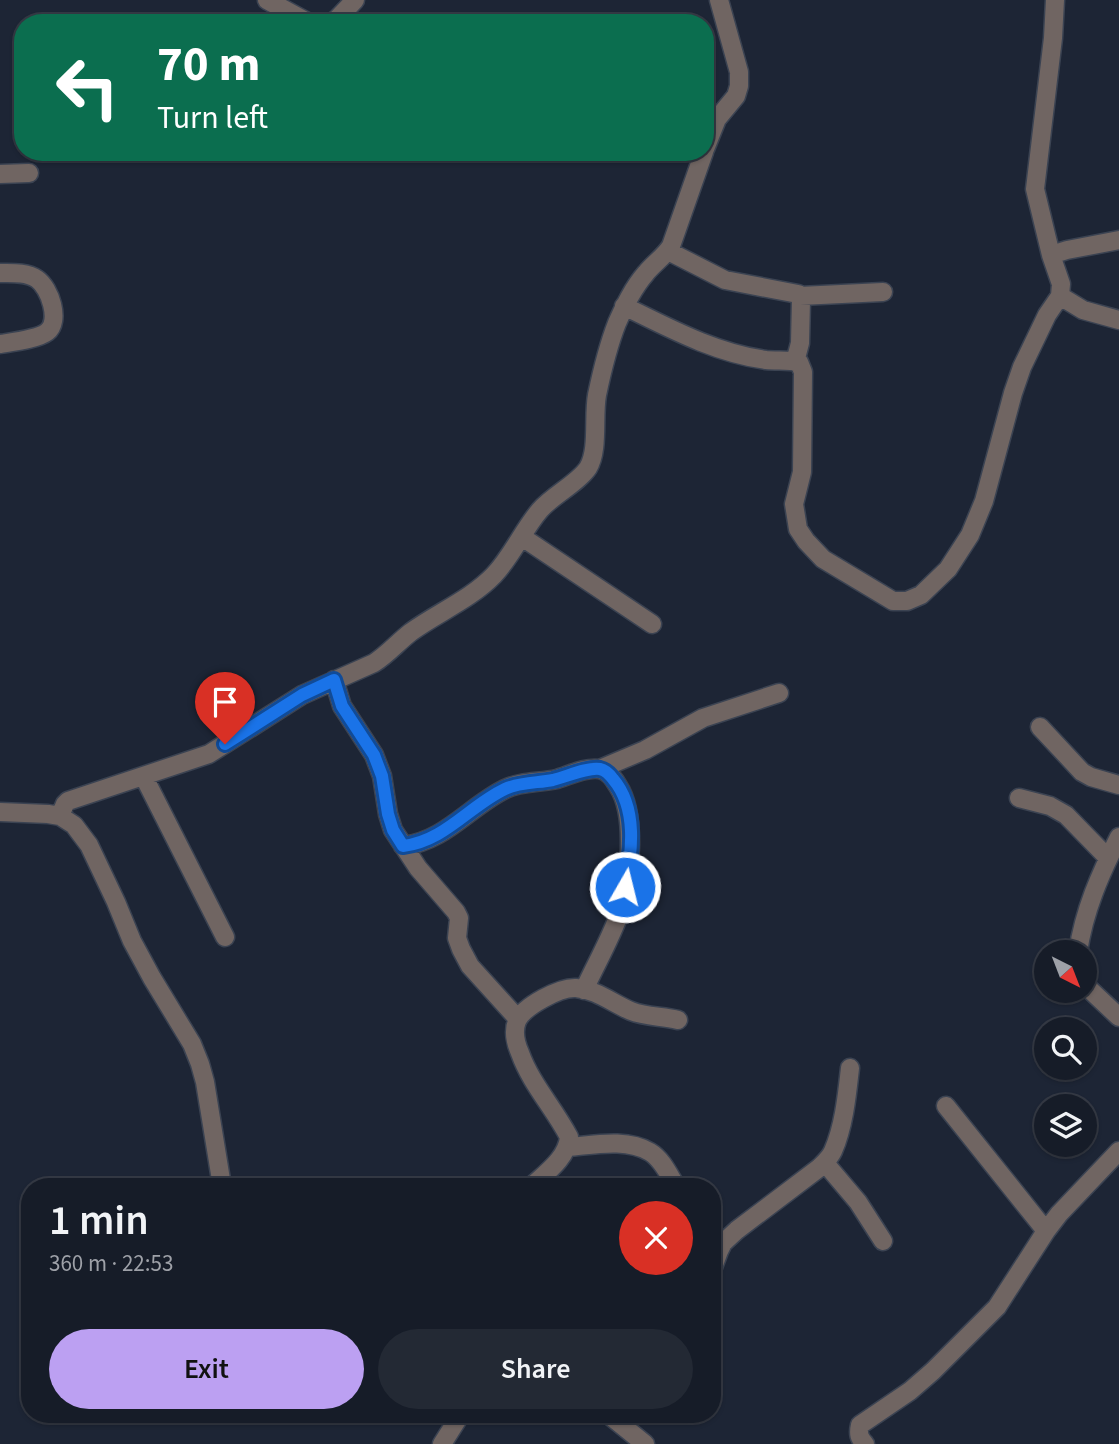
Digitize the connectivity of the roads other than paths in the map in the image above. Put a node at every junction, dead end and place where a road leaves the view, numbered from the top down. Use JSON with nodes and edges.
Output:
{"nodes":[{"id":1,"x":267,"y":0,"type":"edge"},
{"id":2,"x":355,"y":0,"type":"edge"},
{"id":3,"x":719,"y":0,"type":"edge"},
{"id":4,"x":1055,"y":0,"type":"edge"},
{"id":5,"x":293,"y":14,"type":"edge"},
{"id":6,"x":342,"y":14,"type":"edge"},
{"id":7,"x":714,"y":127,"type":"edge"},
{"id":8,"x":701,"y":161,"type":"edge"},
{"id":9,"x":29,"y":173,"type":"dead end"},
{"id":10,"x":0,"y":174,"type":"edge"},
{"id":11,"x":1119,"y":240,"type":"edge"},
{"id":12,"x":668,"y":251,"type":"junction"},
{"id":13,"x":1051,"y":255,"type":"junction"},
{"id":14,"x":0,"y":273,"type":"edge"},
{"id":15,"x":883,"y":292,"type":"dead end"},
{"id":16,"x":800,"y":296,"type":"junction"},
{"id":17,"x":1059,"y":296,"type":"junction"},
{"id":18,"x":624,"y":306,"type":"junction"},
{"id":19,"x":1119,"y":320,"type":"edge"},
{"id":20,"x":0,"y":344,"type":"edge"},
{"id":21,"x":794,"y":362,"type":"junction"},
{"id":22,"x":522,"y":537,"type":"junction"},
{"id":23,"x":652,"y":624,"type":"dead end"},
{"id":24,"x":334,"y":680,"type":"junction"},
{"id":25,"x":779,"y":693,"type":"dead end"},
{"id":26,"x":1040,"y":727,"type":"dead end"},
{"id":27,"x":600,"y":769,"type":"junction"},
{"id":28,"x":144,"y":777,"type":"junction"},
{"id":29,"x":1119,"y":785,"type":"edge"},
{"id":30,"x":1019,"y":798,"type":"dead end"},
{"id":31,"x":0,"y":812,"type":"edge"},
{"id":32,"x":61,"y":816,"type":"junction"},
{"id":33,"x":1119,"y":837,"type":"edge"},
{"id":34,"x":403,"y":846,"type":"junction"},
{"id":35,"x":1108,"y":858,"type":"junction"},
{"id":36,"x":225,"y":937,"type":"dead end"},
{"id":37,"x":1080,"y":940,"type":"edge"},
{"id":38,"x":584,"y":990,"type":"junction"},
{"id":39,"x":1097,"y":996,"type":"edge"},
{"id":40,"x":1119,"y":1017,"type":"edge"},
{"id":41,"x":518,"y":1019,"type":"junction"},
{"id":42,"x":678,"y":1020,"type":"dead end"},
{"id":43,"x":850,"y":1068,"type":"dead end"},
{"id":44,"x":946,"y":1107,"type":"dead end"},
{"id":45,"x":568,"y":1147,"type":"junction"},
{"id":46,"x":1119,"y":1151,"type":"edge"},
{"id":47,"x":825,"y":1163,"type":"junction"},
{"id":48,"x":221,"y":1178,"type":"edge"},
{"id":49,"x":541,"y":1178,"type":"edge"},
{"id":50,"x":671,"y":1178,"type":"edge"},
{"id":51,"x":1046,"y":1231,"type":"junction"},
{"id":52,"x":883,"y":1241,"type":"dead end"},
{"id":53,"x":721,"y":1247,"type":"edge"},
{"id":54,"x":455,"y":1423,"type":"edge"},
{"id":55,"x":619,"y":1423,"type":"edge"},
{"id":56,"x":442,"y":1444,"type":"edge"},
{"id":57,"x":645,"y":1444,"type":"edge"},
{"id":58,"x":865,"y":1444,"type":"edge"}],
"edges":[{"from":1,"to":5,"type":"street"},
{"from":2,"to":6,"type":"street"},
{"from":3,"to":7,"type":"street"},
{"from":4,"to":13,"type":"street"},
{"from":8,"to":12,"type":"street"},
{"from":9,"to":10,"type":"street"},
{"from":11,"to":13,"type":"street"},
{"from":12,"to":16,"type":"street"},
{"from":12,"to":18,"type":"street"},
{"from":13,"to":17,"type":"street"},
{"from":14,"to":20,"type":"street"},
{"from":15,"to":16,"type":"street"},
{"from":16,"to":21,"type":"street"},
{"from":17,"to":19,"type":"street"},
{"from":17,"to":21,"type":"street"},
{"from":18,"to":21,"type":"street"},
{"from":18,"to":22,"type":"street"},
{"from":22,"to":23,"type":"street"},
{"from":22,"to":24,"type":"street"},
{"from":24,"to":28,"type":"street"},
{"from":24,"to":34,"type":"street"},
{"from":25,"to":27,"type":"street"},
{"from":26,"to":29,"type":"street"},
{"from":27,"to":34,"type":"street"},
{"from":27,"to":38,"type":"street"},
{"from":28,"to":32,"type":"street"},
{"from":28,"to":36,"type":"street"},
{"from":30,"to":35,"type":"street"},
{"from":31,"to":32,"type":"street"},
{"from":32,"to":48,"type":"street"},
{"from":33,"to":35,"type":"street"},
{"from":34,"to":41,"type":"street"},
{"from":35,"to":37,"type":"street"},
{"from":38,"to":41,"type":"street"},
{"from":38,"to":42,"type":"street"},
{"from":39,"to":40,"type":"street"},
{"from":41,"to":45,"type":"street"},
{"from":43,"to":47,"type":"street"},
{"from":44,"to":51,"type":"street"},
{"from":45,"to":49,"type":"street"},
{"from":45,"to":50,"type":"street"},
{"from":46,"to":51,"type":"street"},
{"from":47,"to":52,"type":"street"},
{"from":47,"to":53,"type":"street"},
{"from":51,"to":58,"type":"street"},
{"from":54,"to":56,"type":"street"},
{"from":55,"to":57,"type":"street"}]}
